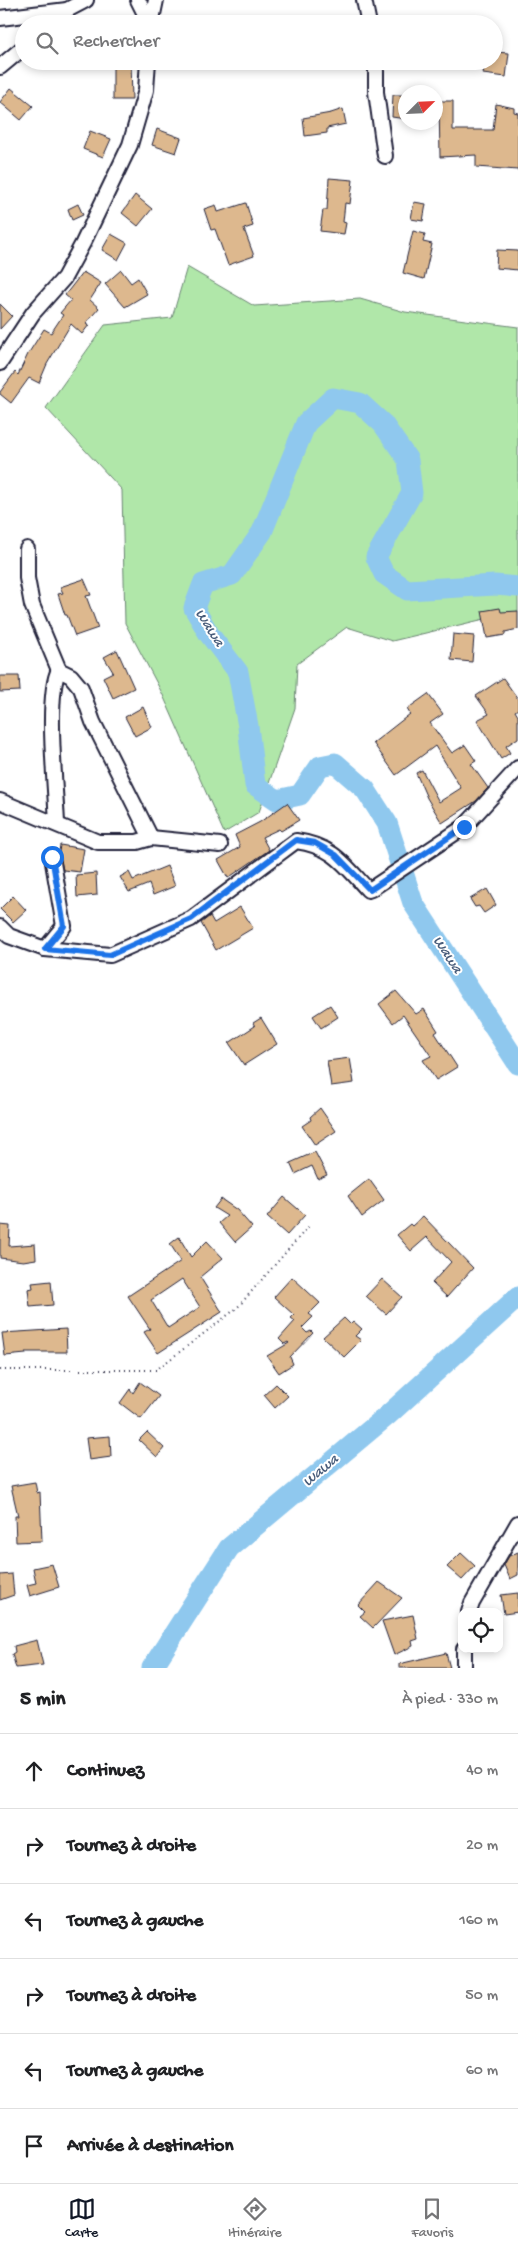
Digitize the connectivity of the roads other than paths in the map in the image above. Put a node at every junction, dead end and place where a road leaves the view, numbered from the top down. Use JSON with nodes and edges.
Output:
{"nodes":[{"id":1,"x":86,"y":0,"type":"edge"},
{"id":2,"x":138,"y":0,"type":"edge"},
{"id":3,"x":156,"y":0,"type":"edge"},
{"id":4,"x":364,"y":0,"type":"edge"},
{"id":5,"x":62,"y":7,"type":"edge"},
{"id":6,"x":15,"y":15,"type":"edge"},
{"id":7,"x":17,"y":15,"type":"edge"},
{"id":8,"x":146,"y":15,"type":"edge"},
{"id":9,"x":153,"y":15,"type":"edge"},
{"id":10,"x":367,"y":15,"type":"edge"},
{"id":11,"x":0,"y":18,"type":"edge"},
{"id":12,"x":15,"y":54,"type":"edge"},
{"id":13,"x":0,"y":67,"type":"edge"},
{"id":14,"x":147,"y":70,"type":"edge"},
{"id":15,"x":376,"y":70,"type":"edge"},
{"id":16,"x":385,"y":156,"type":"dead end"},
{"id":17,"x":0,"y":363,"type":"edge"},
{"id":18,"x":27,"y":549,"type":"dead end"},
{"id":19,"x":60,"y":670,"type":"junction"},
{"id":20,"x":518,"y":768,"type":"edge"},
{"id":21,"x":0,"y":802,"type":"edge"},
{"id":22,"x":57,"y":824,"type":"junction"},
{"id":23,"x":151,"y":838,"type":"junction"},
{"id":24,"x":220,"y":845,"type":"dead end"},
{"id":25,"x":52,"y":857,"type":"dead end"},
{"id":26,"x":0,"y":927,"type":"edge"},
{"id":27,"x":45,"y":949,"type":"junction"},
{"id":28,"x":518,"y":1523,"type":"edge"},
{"id":29,"x":470,"y":1608,"type":"edge"},
{"id":30,"x":464,"y":1653,"type":"edge"},
{"id":31,"x":464,"y":1668,"type":"edge"}],
"edges":[{"from":1,"to":5,"type":"street"},
{"from":2,"to":8,"type":"street"},
{"from":3,"to":9,"type":"street"},
{"from":4,"to":10,"type":"street"},
{"from":5,"to":7,"type":"street"},
{"from":6,"to":11,"type":"street"},
{"from":12,"to":13,"type":"street"},
{"from":14,"to":17,"type":"street"},
{"from":15,"to":16,"type":"street"},
{"from":18,"to":19,"type":"street"},
{"from":19,"to":22,"type":"street"},
{"from":19,"to":23,"type":"street"},
{"from":20,"to":27,"type":"street"},
{"from":21,"to":22,"type":"street"},
{"from":22,"to":23,"type":"street"},
{"from":23,"to":24,"type":"street"},
{"from":25,"to":27,"type":"street"},
{"from":26,"to":27,"type":"street"},
{"from":28,"to":29,"type":"street"},
{"from":30,"to":31,"type":"street"}]}
